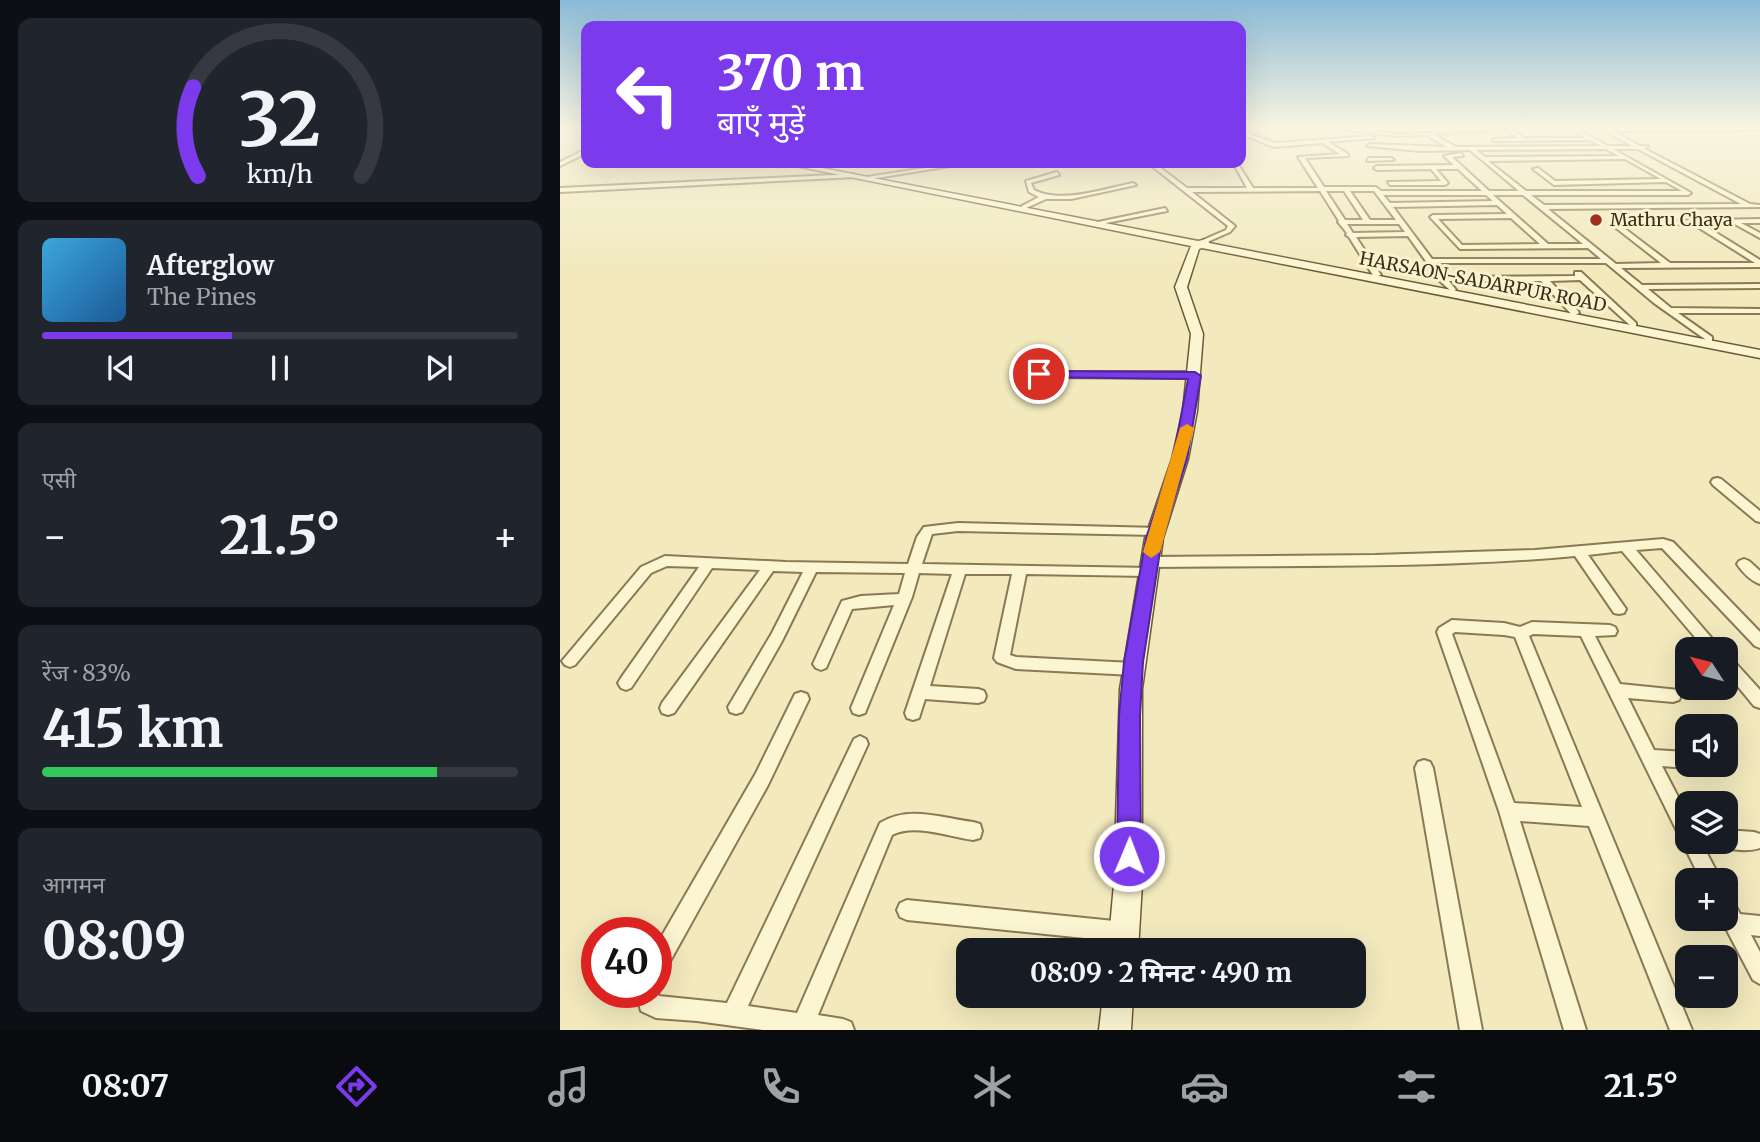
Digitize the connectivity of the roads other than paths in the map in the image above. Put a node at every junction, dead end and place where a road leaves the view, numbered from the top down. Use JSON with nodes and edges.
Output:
{"nodes":[{"id":1,"x":853,"y":175,"type":"edge"},
{"id":2,"x":854,"y":175,"type":"joint"},
{"id":3,"x":883,"y":175,"type":"edge"},
{"id":4,"x":1053,"y":175,"type":"edge"},
{"id":5,"x":1166,"y":175,"type":"edge"},
{"id":6,"x":1243,"y":175,"type":"edge"},
{"id":7,"x":1312,"y":175,"type":"edge"},
{"id":8,"x":1383,"y":175,"type":"edge"},
{"id":9,"x":1439,"y":175,"type":"edge"},
{"id":10,"x":1470,"y":175,"type":"edge"},
{"id":11,"x":1504,"y":175,"type":"edge"},
{"id":12,"x":1544,"y":175,"type":"edge"},
{"id":13,"x":1656,"y":175,"type":"edge"},
{"id":14,"x":1695,"y":175,"type":"edge"},
{"id":15,"x":870,"y":177,"type":"junction"},
{"id":16,"x":1668,"y":181,"type":"junction"},
{"id":17,"x":1554,"y":183,"type":"junction"},
{"id":18,"x":1133,"y":185,"type":"dead end"},
{"id":19,"x":1320,"y":189,"type":"junction"},
{"id":20,"x":560,"y":190,"type":"edge"},
{"id":21,"x":1251,"y":190,"type":"junction"},
{"id":22,"x":1346,"y":190,"type":"junction"},
{"id":23,"x":1185,"y":191,"type":"junction"},
{"id":24,"x":1380,"y":193,"type":"junction"},
{"id":25,"x":1489,"y":193,"type":"junction"},
{"id":26,"x":1526,"y":193,"type":"junction"},
{"id":27,"x":1567,"y":193,"type":"junction"},
{"id":28,"x":1688,"y":193,"type":"junction"},
{"id":29,"x":1040,"y":199,"type":"junction"},
{"id":30,"x":1500,"y":203,"type":"junction"},
{"id":31,"x":1388,"y":205,"type":"junction"},
{"id":32,"x":1713,"y":206,"type":"junction"},
{"id":33,"x":1024,"y":207,"type":"junction"},
{"id":34,"x":1544,"y":207,"type":"junction"},
{"id":35,"x":1757,"y":208,"type":"edge"},
{"id":36,"x":1165,"y":210,"type":"dead end"},
{"id":37,"x":1513,"y":216,"type":"junction"},
{"id":38,"x":1693,"y":221,"type":"junction"},
{"id":39,"x":1732,"y":221,"type":"junction"},
{"id":40,"x":1760,"y":221,"type":"edge"},
{"id":41,"x":1101,"y":222,"type":"junction"},
{"id":42,"x":1341,"y":222,"type":"junction"},
{"id":43,"x":1368,"y":222,"type":"junction"},
{"id":44,"x":1401,"y":222,"type":"junction"},
{"id":45,"x":1410,"y":234,"type":"junction"},
{"id":46,"x":1349,"y":235,"type":"junction"},
{"id":47,"x":1760,"y":236,"type":"edge"},
{"id":48,"x":1202,"y":243,"type":"junction"},
{"id":49,"x":1592,"y":246,"type":"junction"},
{"id":50,"x":1464,"y":247,"type":"junction"},
{"id":51,"x":1546,"y":247,"type":"junction"},
{"id":52,"x":1431,"y":261,"type":"junction"},
{"id":53,"x":1476,"y":262,"type":"junction"},
{"id":54,"x":1564,"y":262,"type":"junction"},
{"id":55,"x":1613,"y":264,"type":"junction"},
{"id":56,"x":1760,"y":264,"type":"edge"},
{"id":57,"x":1670,"y":266,"type":"junction"},
{"id":58,"x":1377,"y":275,"type":"junction"},
{"id":59,"x":1543,"y":278,"type":"junction"},
{"id":60,"x":1582,"y":278,"type":"junction"},
{"id":61,"x":1443,"y":279,"type":"junction"},
{"id":62,"x":1760,"y":286,"type":"edge"},
{"id":63,"x":1641,"y":287,"type":"junction"},
{"id":64,"x":1452,"y":290,"type":"junction"},
{"id":65,"x":1670,"y":310,"type":"junction"},
{"id":66,"x":1760,"y":311,"type":"edge"},
{"id":67,"x":1575,"y":313,"type":"junction"},
{"id":68,"x":1633,"y":325,"type":"junction"},
{"id":69,"x":1709,"y":339,"type":"junction"},
{"id":70,"x":1760,"y":352,"type":"edge"},
{"id":71,"x":1039,"y":374,"type":"dead end"},
{"id":72,"x":1195,"y":376,"type":"junction"},
{"id":73,"x":1717,"y":482,"type":"dead end"},
{"id":74,"x":1760,"y":518,"type":"edge"},
{"id":75,"x":1156,"y":531,"type":"junction"},
{"id":76,"x":1625,"y":546,"type":"junction"},
{"id":77,"x":1579,"y":551,"type":"junction"},
{"id":78,"x":709,"y":563,"type":"junction"},
{"id":79,"x":1744,"y":564,"type":"dead end"},
{"id":80,"x":770,"y":566,"type":"junction"},
{"id":81,"x":812,"y":567,"type":"junction"},
{"id":82,"x":1148,"y":567,"type":"junction"},
{"id":83,"x":914,"y":569,"type":"junction"},
{"id":84,"x":960,"y":570,"type":"junction"},
{"id":85,"x":1020,"y":570,"type":"junction"},
{"id":86,"x":1760,"y":579,"type":"edge"},
{"id":87,"x":905,"y":597,"type":"junction"},
{"id":88,"x":1619,"y":609,"type":"dead end"},
{"id":89,"x":1585,"y":630,"type":"junction"},
{"id":90,"x":1610,"y":631,"type":"dead end"},
{"id":91,"x":1521,"y":633,"type":"junction"},
{"id":92,"x":1704,"y":637,"type":"edge"},
{"id":93,"x":1760,"y":642,"type":"edge"},
{"id":94,"x":570,"y":660,"type":"dead end"},
{"id":95,"x":821,"y":664,"type":"dead end"},
{"id":96,"x":1133,"y":669,"type":"junction"},
{"id":97,"x":1738,"y":676,"type":"edge"},
{"id":98,"x":626,"y":683,"type":"dead end"},
{"id":99,"x":1618,"y":691,"type":"junction"},
{"id":100,"x":920,"y":692,"type":"junction"},
{"id":101,"x":1673,"y":695,"type":"dead end"},
{"id":102,"x":978,"y":696,"type":"dead end"},
{"id":103,"x":801,"y":699,"type":"dead end"},
{"id":104,"x":1760,"y":701,"type":"edge"},
{"id":105,"x":736,"y":707,"type":"dead end"},
{"id":106,"x":668,"y":708,"type":"dead end"},
{"id":107,"x":859,"y":708,"type":"dead end"},
{"id":108,"x":913,"y":713,"type":"dead end"},
{"id":109,"x":860,"y":744,"type":"dead end"},
{"id":110,"x":1649,"y":757,"type":"junction"},
{"id":111,"x":1675,"y":759,"type":"edge"},
{"id":112,"x":1424,"y":768,"type":"dead end"},
{"id":113,"x":1675,"y":809,"type":"edge"},
{"id":114,"x":1508,"y":811,"type":"junction"},
{"id":115,"x":1594,"y":817,"type":"junction"},
{"id":116,"x":973,"y":831,"type":"dead end"},
{"id":117,"x":1738,"y":840,"type":"edge"},
{"id":118,"x":1754,"y":841,"type":"dead end"},
{"id":119,"x":907,"y":911,"type":"dead end"},
{"id":120,"x":1738,"y":919,"type":"edge"},
{"id":121,"x":1760,"y":926,"type":"edge"},
{"id":122,"x":1738,"y":931,"type":"edge"},
{"id":123,"x":1101,"y":938,"type":"edge"},
{"id":124,"x":1123,"y":938,"type":"edge"},
{"id":125,"x":672,"y":939,"type":"edge"},
{"id":126,"x":1760,"y":974,"type":"edge"},
{"id":127,"x":667,"y":1008,"type":"edge"},
{"id":128,"x":1117,"y":1008,"type":"edge"},
{"id":129,"x":733,"y":1014,"type":"junction"},
{"id":130,"x":802,"y":1027,"type":"edge"},
{"id":131,"x":843,"y":1030,"type":"edge"},
{"id":132,"x":1115,"y":1030,"type":"edge"},
{"id":133,"x":1471,"y":1030,"type":"edge"},
{"id":134,"x":1575,"y":1030,"type":"edge"},
{"id":135,"x":1681,"y":1030,"type":"edge"}],
"edges":[{"from":1,"to":20,"type":"street"},
{"from":2,"to":15,"type":"street"},
{"from":2,"to":48,"type":"street"},
{"from":3,"to":15,"type":"street"},
{"from":4,"to":29,"type":"street"},
{"from":5,"to":23,"type":"street"},
{"from":6,"to":21,"type":"street"},
{"from":7,"to":19,"type":"street"},
{"from":8,"to":9,"type":"street"},
{"from":10,"to":25,"type":"street"},
{"from":11,"to":26,"type":"street"},
{"from":12,"to":17,"type":"street"},
{"from":13,"to":16,"type":"street"},
{"from":14,"to":35,"type":"street"},
{"from":15,"to":33,"type":"street"},
{"from":16,"to":17,"type":"street"},
{"from":16,"to":28,"type":"street"},
{"from":17,"to":27,"type":"street"},
{"from":18,"to":29,"type":"street"},
{"from":19,"to":21,"type":"street"},
{"from":19,"to":22,"type":"street"},
{"from":19,"to":42,"type":"street"},
{"from":21,"to":23,"type":"street"},
{"from":22,"to":24,"type":"street"},
{"from":22,"to":43,"type":"street"},
{"from":23,"to":48,"type":"street"},
{"from":24,"to":25,"type":"street"},
{"from":24,"to":31,"type":"street"},
{"from":25,"to":26,"type":"street"},
{"from":25,"to":30,"type":"street"},
{"from":26,"to":27,"type":"street"},
{"from":26,"to":34,"type":"street"},
{"from":27,"to":28,"type":"street"},
{"from":28,"to":32,"type":"street"},
{"from":29,"to":33,"type":"street"},
{"from":30,"to":31,"type":"street"},
{"from":30,"to":37,"type":"street"},
{"from":31,"to":44,"type":"street"},
{"from":32,"to":34,"type":"street"},
{"from":32,"to":35,"type":"street"},
{"from":33,"to":41,"type":"street"},
{"from":34,"to":49,"type":"street"},
{"from":36,"to":41,"type":"street"},
{"from":37,"to":50,"type":"street"},
{"from":37,"to":51,"type":"street"},
{"from":38,"to":39,"type":"street"},
{"from":38,"to":56,"type":"street"},
{"from":38,"to":57,"type":"street"},
{"from":39,"to":40,"type":"street"},
{"from":39,"to":47,"type":"street"},
{"from":41,"to":48,"type":"street"},
{"from":42,"to":43,"type":"street"},
{"from":42,"to":46,"type":"street"},
{"from":43,"to":44,"type":"street"},
{"from":44,"to":45,"type":"street"},
{"from":45,"to":46,"type":"street"},
{"from":45,"to":52,"type":"street"},
{"from":46,"to":58,"type":"street"},
{"from":48,"to":58,"type":"street","name":"HARSAON-SADARPUR ROAD"},
{"from":48,"to":70,"type":"street","name":"HARSAON-SADARPUR ROAD"},
{"from":48,"to":72,"type":"street"},
{"from":49,"to":51,"type":"street"},
{"from":49,"to":55,"type":"street"},
{"from":50,"to":51,"type":"street"},
{"from":50,"to":53,"type":"street"},
{"from":52,"to":53,"type":"street"},
{"from":52,"to":61,"type":"street"},
{"from":53,"to":54,"type":"street"},
{"from":54,"to":55,"type":"street"},
{"from":54,"to":60,"type":"street"},
{"from":55,"to":57,"type":"street"},
{"from":55,"to":63,"type":"street"},
{"from":56,"to":57,"type":"street"},
{"from":58,"to":64,"type":"street","name":"HARSAON-SADARPUR ROAD"},
{"from":59,"to":60,"type":"street"},
{"from":59,"to":61,"type":"street"},
{"from":59,"to":67,"type":"street"},
{"from":60,"to":68,"type":"street"},
{"from":61,"to":64,"type":"street"},
{"from":62,"to":63,"type":"street"},
{"from":63,"to":65,"type":"street"},
{"from":64,"to":67,"type":"street","name":"HARSAON-SADARPUR ROAD"},
{"from":65,"to":66,"type":"street"},
{"from":65,"to":69,"type":"street"},
{"from":67,"to":68,"type":"street","name":"HARSAON-SADARPUR ROAD"},
{"from":68,"to":69,"type":"street","name":"HARSAON-SADARPUR ROAD"},
{"from":69,"to":70,"type":"street","name":"HARSAON-SADARPUR ROAD"},
{"from":71,"to":72,"type":"street"},
{"from":72,"to":75,"type":"street"},
{"from":73,"to":74,"type":"street"},
{"from":75,"to":82,"type":"street"},
{"from":75,"to":83,"type":"street"},
{"from":76,"to":77,"type":"street"},
{"from":76,"to":92,"type":"street"},
{"from":76,"to":93,"type":"street"},
{"from":77,"to":82,"type":"street"},
{"from":77,"to":88,"type":"street"},
{"from":78,"to":80,"type":"street"},
{"from":78,"to":94,"type":"street"},
{"from":78,"to":98,"type":"street"},
{"from":79,"to":86,"type":"street"},
{"from":80,"to":81,"type":"street"},
{"from":80,"to":106,"type":"street"},
{"from":81,"to":83,"type":"street"},
{"from":81,"to":105,"type":"street"},
{"from":82,"to":85,"type":"street"},
{"from":82,"to":96,"type":"street"},
{"from":83,"to":84,"type":"street"},
{"from":83,"to":87,"type":"street"},
{"from":84,"to":85,"type":"street"},
{"from":84,"to":100,"type":"street"},
{"from":85,"to":96,"type":"street"},
{"from":87,"to":95,"type":"street"},
{"from":87,"to":107,"type":"street"},
{"from":89,"to":90,"type":"street"},
{"from":89,"to":91,"type":"street"},
{"from":89,"to":99,"type":"street"},
{"from":91,"to":114,"type":"street"},
{"from":91,"to":115,"type":"street"},
{"from":96,"to":124,"type":"street"},
{"from":97,"to":104,"type":"street"},
{"from":99,"to":101,"type":"street"},
{"from":99,"to":110,"type":"street"},
{"from":100,"to":102,"type":"street"},
{"from":100,"to":108,"type":"street"},
{"from":103,"to":125,"type":"street"},
{"from":109,"to":129,"type":"street"},
{"from":110,"to":111,"type":"street"},
{"from":110,"to":113,"type":"street"},
{"from":112,"to":133,"type":"street"},
{"from":114,"to":115,"type":"street"},
{"from":114,"to":134,"type":"street"},
{"from":115,"to":135,"type":"street"},
{"from":116,"to":130,"type":"street"},
{"from":117,"to":118,"type":"street"},
{"from":119,"to":123,"type":"street"},
{"from":120,"to":121,"type":"street"},
{"from":122,"to":126,"type":"street"},
{"from":127,"to":129,"type":"street"},
{"from":128,"to":132,"type":"street"},
{"from":129,"to":130,"type":"street"},
{"from":130,"to":131,"type":"street"}]}
